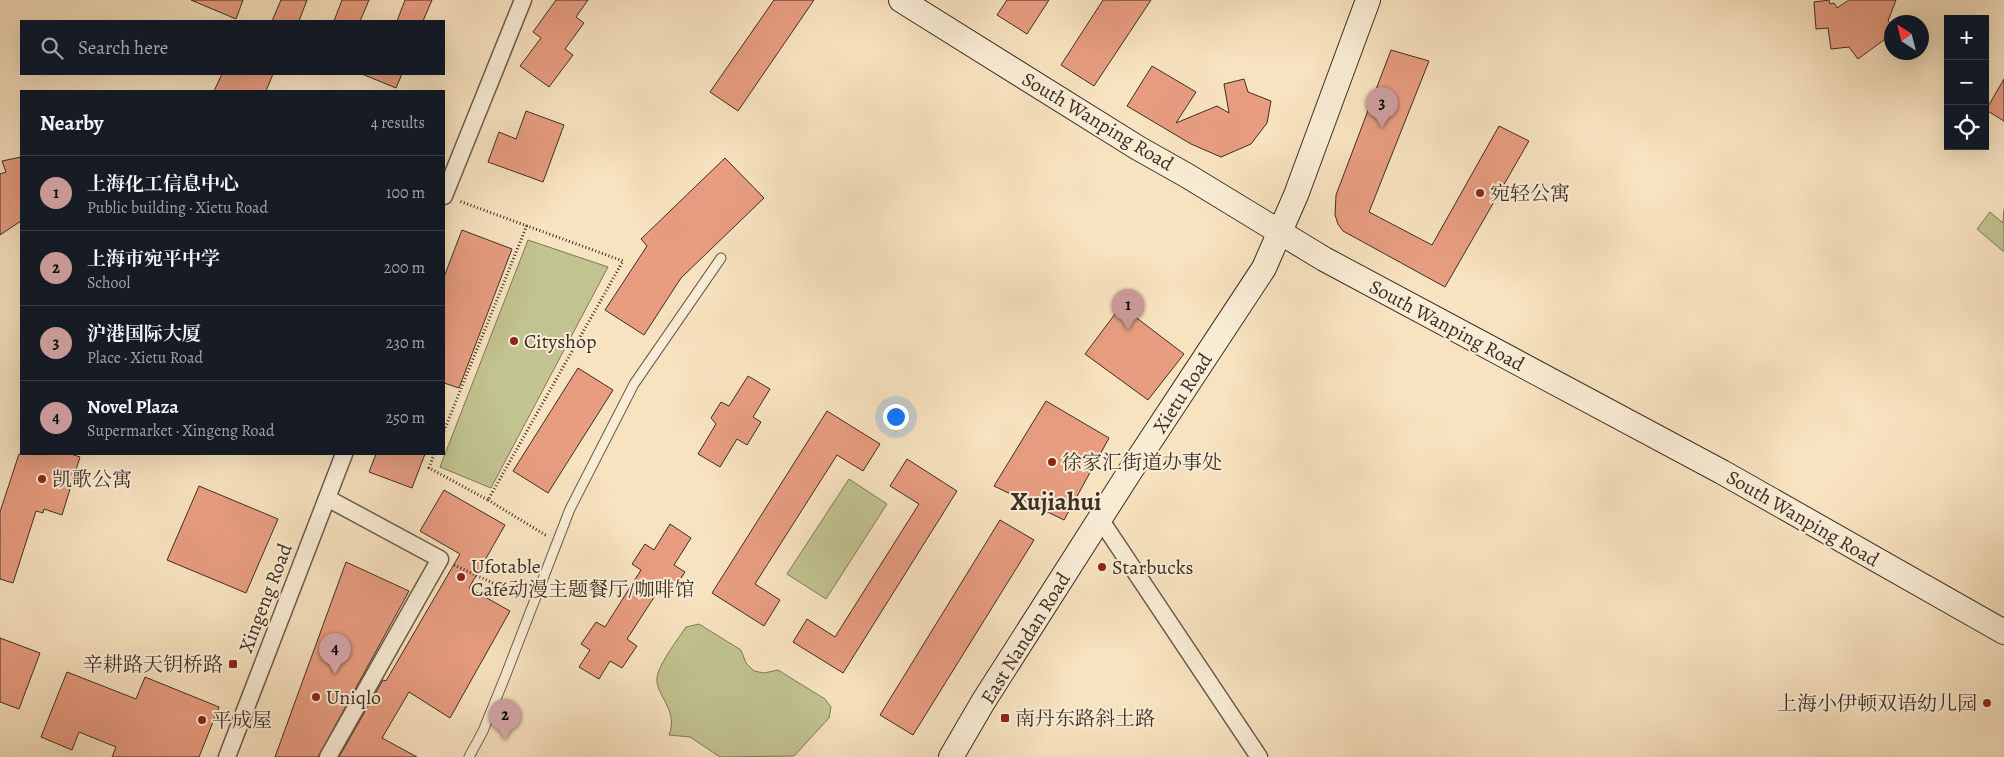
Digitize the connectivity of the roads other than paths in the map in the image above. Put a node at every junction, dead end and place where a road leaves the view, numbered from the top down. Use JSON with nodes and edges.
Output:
{"nodes":[{"id":1,"x":523,"y":0,"type":"edge"},
{"id":2,"x":901,"y":0,"type":"edge"},
{"id":3,"x":1368,"y":0,"type":"edge"},
{"id":4,"x":445,"y":193,"type":"edge"},
{"id":5,"x":1279,"y":232,"type":"junction"},
{"id":6,"x":721,"y":258,"type":"dead end"},
{"id":7,"x":344,"y":455,"type":"edge"},
{"id":8,"x":327,"y":498,"type":"junction"},
{"id":9,"x":1100,"y":519,"type":"junction"},
{"id":10,"x":2004,"y":632,"type":"edge"},
{"id":11,"x":227,"y":757,"type":"edge"},
{"id":12,"x":328,"y":757,"type":"edge"},
{"id":13,"x":469,"y":757,"type":"edge"},
{"id":14,"x":951,"y":757,"type":"edge"},
{"id":15,"x":1259,"y":757,"type":"edge"}],
"edges":[{"from":1,"to":4,"type":"street"},
{"from":2,"to":5,"type":"main road","name":"South Wanping Road"},
{"from":3,"to":5,"type":"main road","name":"Xietu Road"},
{"from":5,"to":9,"type":"main road","name":"Xietu Road"},
{"from":5,"to":10,"type":"main road","name":"South Wanping Road"},
{"from":6,"to":13,"type":"lane"},
{"from":7,"to":8,"type":"street","name":"Xingeng Road"},
{"from":8,"to":11,"type":"street","name":"Xingeng Road"},
{"from":8,"to":12,"type":"street"},
{"from":9,"to":14,"type":"main road","name":"East Nandan Road"},
{"from":9,"to":15,"type":"street"}]}
